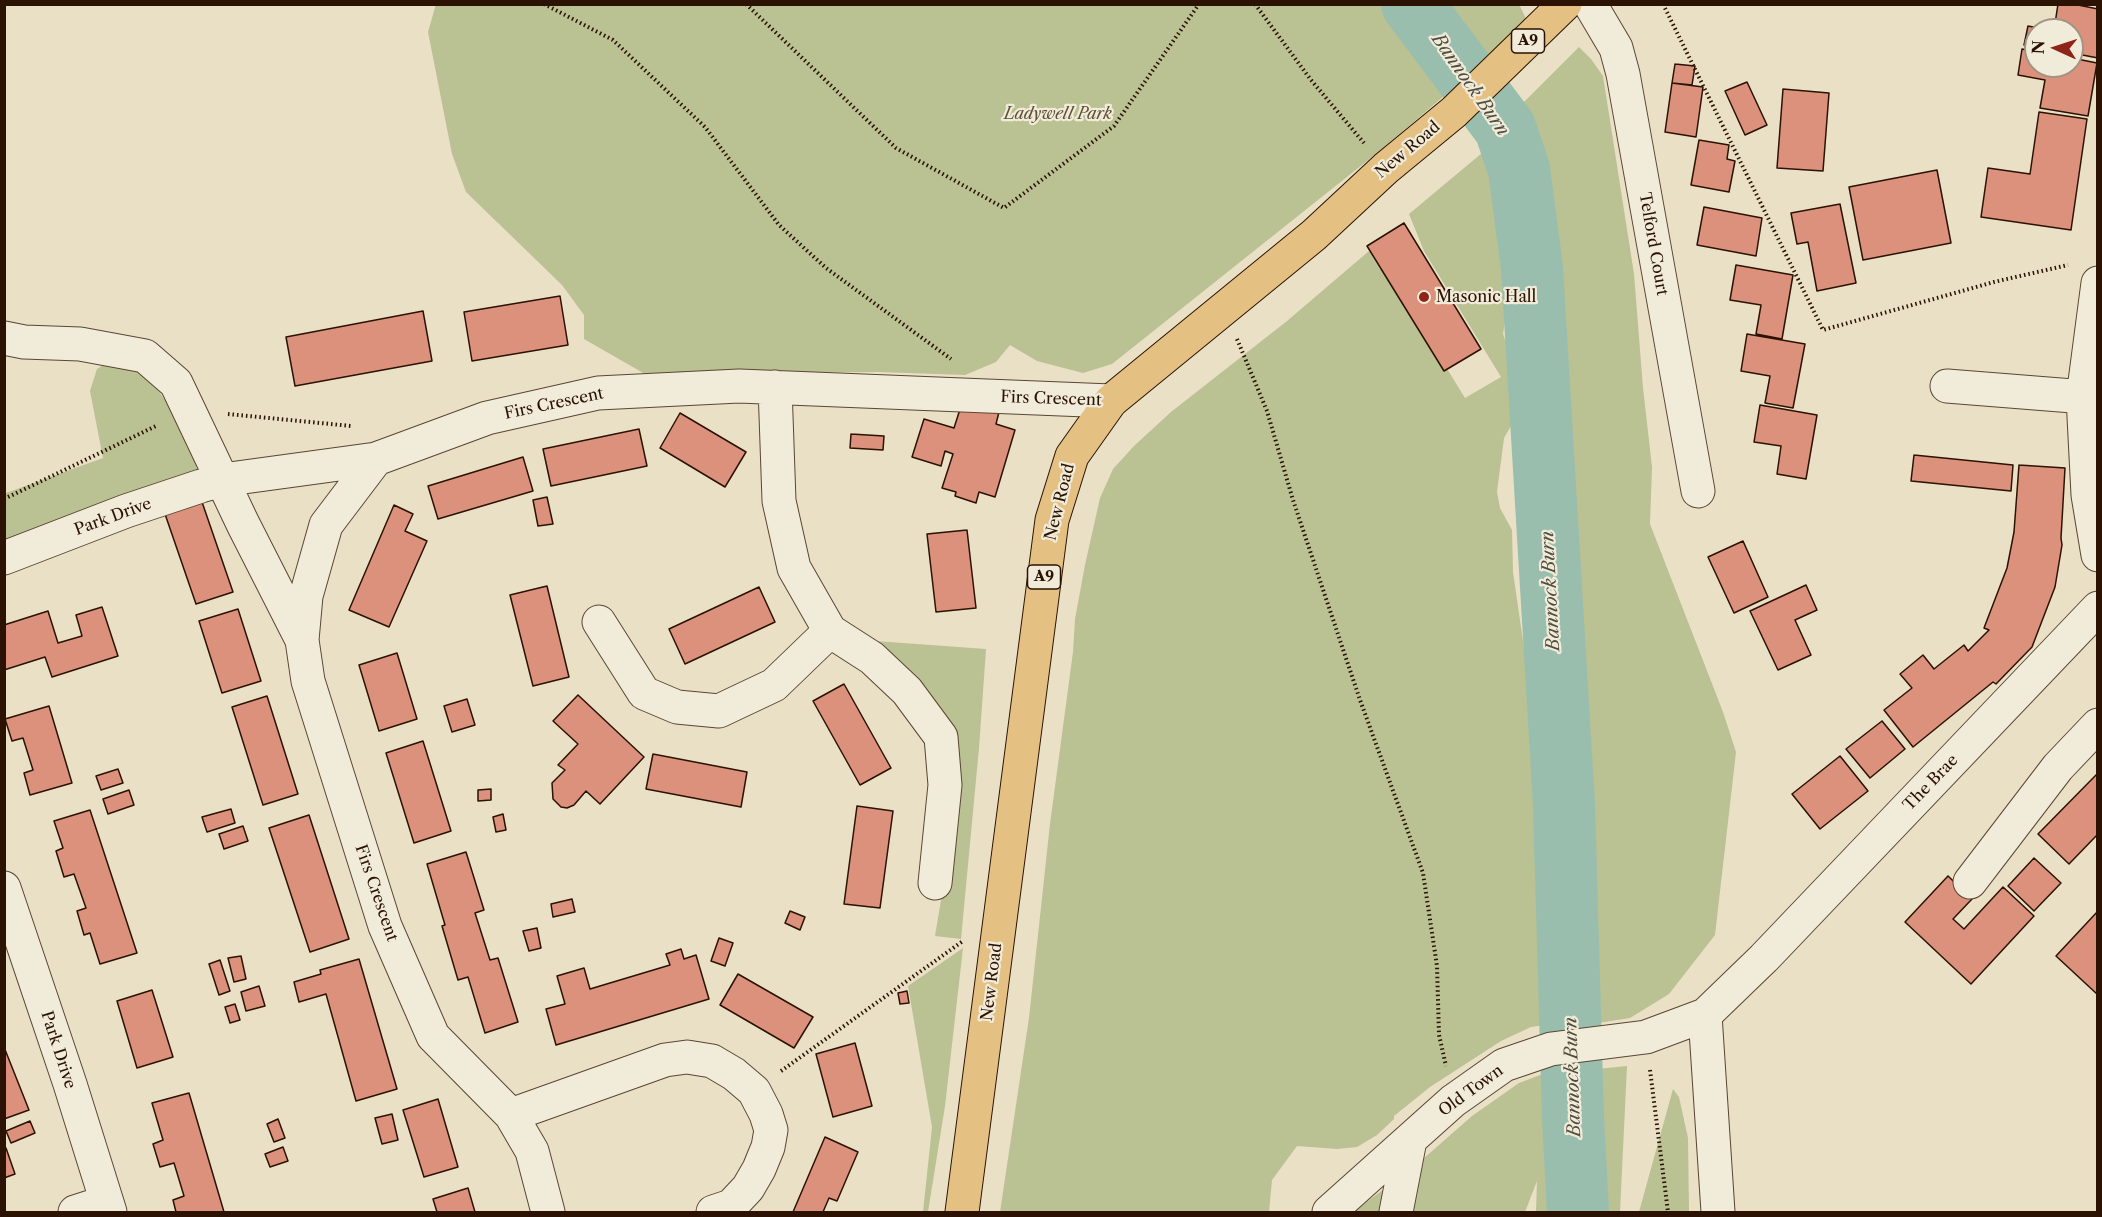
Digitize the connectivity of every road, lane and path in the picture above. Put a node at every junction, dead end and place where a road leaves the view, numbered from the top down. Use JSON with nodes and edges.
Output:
{"nodes":[{"id":1,"x":544,"y":4,"type":"edge"},
{"id":2,"x":746,"y":4,"type":"edge"},
{"id":3,"x":1199,"y":4,"type":"edge"},
{"id":4,"x":1255,"y":4,"type":"edge"},
{"id":5,"x":1565,"y":4,"type":"edge"},
{"id":6,"x":1590,"y":4,"type":"edge"},
{"id":7,"x":1663,"y":4,"type":"edge"},
{"id":8,"x":1386,"y":168,"type":"junction"},
{"id":9,"x":2086,"y":273,"type":"edge"},
{"id":10,"x":1224,"y":308,"type":"junction"},
{"id":11,"x":4,"y":338,"type":"edge"},
{"id":12,"x":955,"y":362,"type":"dead end"},
{"id":13,"x":1947,"y":386,"type":"dead end"},
{"id":14,"x":775,"y":387,"type":"junction"},
{"id":15,"x":2090,"y":398,"type":"edge"},
{"id":16,"x":1111,"y":401,"type":"junction"},
{"id":17,"x":189,"y":410,"type":"junction"},
{"id":18,"x":353,"y":426,"type":"dead end"},
{"id":19,"x":376,"y":459,"type":"junction"},
{"id":20,"x":222,"y":480,"type":"junction"},
{"id":21,"x":1698,"y":491,"type":"dead end"},
{"id":22,"x":4,"y":499,"type":"edge"},
{"id":23,"x":2097,"y":555,"type":"edge"},
{"id":24,"x":4,"y":558,"type":"edge"},
{"id":25,"x":2097,"y":608,"type":"edge"},
{"id":26,"x":599,"y":622,"type":"dead end"},
{"id":27,"x":830,"y":631,"type":"junction"},
{"id":28,"x":302,"y":640,"type":"junction"},
{"id":29,"x":2097,"y":725,"type":"edge"},
{"id":30,"x":1970,"y":882,"type":"dead end"},
{"id":31,"x":935,"y":883,"type":"dead end"},
{"id":32,"x":4,"y":888,"type":"edge"},
{"id":33,"x":1000,"y":914,"type":"junction"},
{"id":34,"x":12,"y":935,"type":"edge"},
{"id":35,"x":1764,"y":958,"type":"joint"},
{"id":36,"x":1705,"y":1015,"type":"junction"},
{"id":37,"x":1631,"y":1039,"type":"junction"},
{"id":38,"x":754,"y":1090,"type":"junction"},
{"id":39,"x":1453,"y":1101,"type":"junction"},
{"id":40,"x":511,"y":1116,"type":"junction"},
{"id":41,"x":1410,"y":1140,"type":"junction"},
{"id":42,"x":108,"y":1207,"type":"edge"},
{"id":43,"x":75,"y":1212,"type":"edge"},
{"id":44,"x":548,"y":1212,"type":"edge"},
{"id":45,"x":713,"y":1212,"type":"edge"},
{"id":46,"x":962,"y":1212,"type":"edge"},
{"id":47,"x":1329,"y":1212,"type":"edge"},
{"id":48,"x":1396,"y":1212,"type":"edge"},
{"id":49,"x":1668,"y":1212,"type":"edge"},
{"id":50,"x":1718,"y":1212,"type":"edge"}],
"edges":[{"from":1,"to":12,"type":"path"},
{"from":2,"to":3,"type":"path"},
{"from":4,"to":8,"type":"path"},
{"from":5,"to":8,"type":"main road","name":"New Road","number":"A9"},
{"from":6,"to":21,"type":"street","name":"Telford Court"},
{"from":7,"to":9,"type":"path"},
{"from":8,"to":10,"type":"main road","name":"New Road","number":"A9"},
{"from":9,"to":15,"type":"street"},
{"from":10,"to":16,"type":"main road","name":"New Road","number":"A9"},
{"from":10,"to":39,"type":"path"},
{"from":11,"to":17,"type":"street"},
{"from":13,"to":15,"type":"street"},
{"from":14,"to":16,"type":"street","name":"Firs Crescent"},
{"from":14,"to":19,"type":"street","name":"Firs Crescent"},
{"from":14,"to":27,"type":"street"},
{"from":15,"to":23,"type":"street"},
{"from":16,"to":33,"type":"main road","name":"New Road","number":"A9"},
{"from":17,"to":18,"type":"path"},
{"from":17,"to":20,"type":"street"},
{"from":17,"to":22,"type":"path"},
{"from":19,"to":20,"type":"street","name":"Firs Crescent"},
{"from":19,"to":28,"type":"street","name":"Firs Crescent"},
{"from":20,"to":24,"type":"street","name":"Park Drive"},
{"from":20,"to":28,"type":"street","name":"Firs Crescent"},
{"from":25,"to":35,"type":"street","name":"The Brae"},
{"from":26,"to":27,"type":"street"},
{"from":27,"to":31,"type":"street"},
{"from":28,"to":40,"type":"street","name":"Firs Crescent"},
{"from":29,"to":30,"type":"street"},
{"from":32,"to":34,"type":"street","name":"Park Drive"},
{"from":33,"to":38,"type":"path"},
{"from":33,"to":46,"type":"main road","name":"New Road","number":"A9"},
{"from":34,"to":42,"type":"street","name":"Park Drive"},
{"from":35,"to":36,"type":"street","name":"Old Town"},
{"from":36,"to":37,"type":"street","name":"Old Town"},
{"from":36,"to":50,"type":"street"},
{"from":37,"to":39,"type":"street","name":"Old Town"},
{"from":37,"to":49,"type":"path"},
{"from":38,"to":40,"type":"street"},
{"from":38,"to":45,"type":"street"},
{"from":39,"to":41,"type":"street","name":"Old Town"},
{"from":40,"to":44,"type":"street","name":"Firs Crescent"},
{"from":41,"to":47,"type":"street","name":"Old Town"},
{"from":41,"to":48,"type":"street"},
{"from":42,"to":43,"type":"street"}]}
